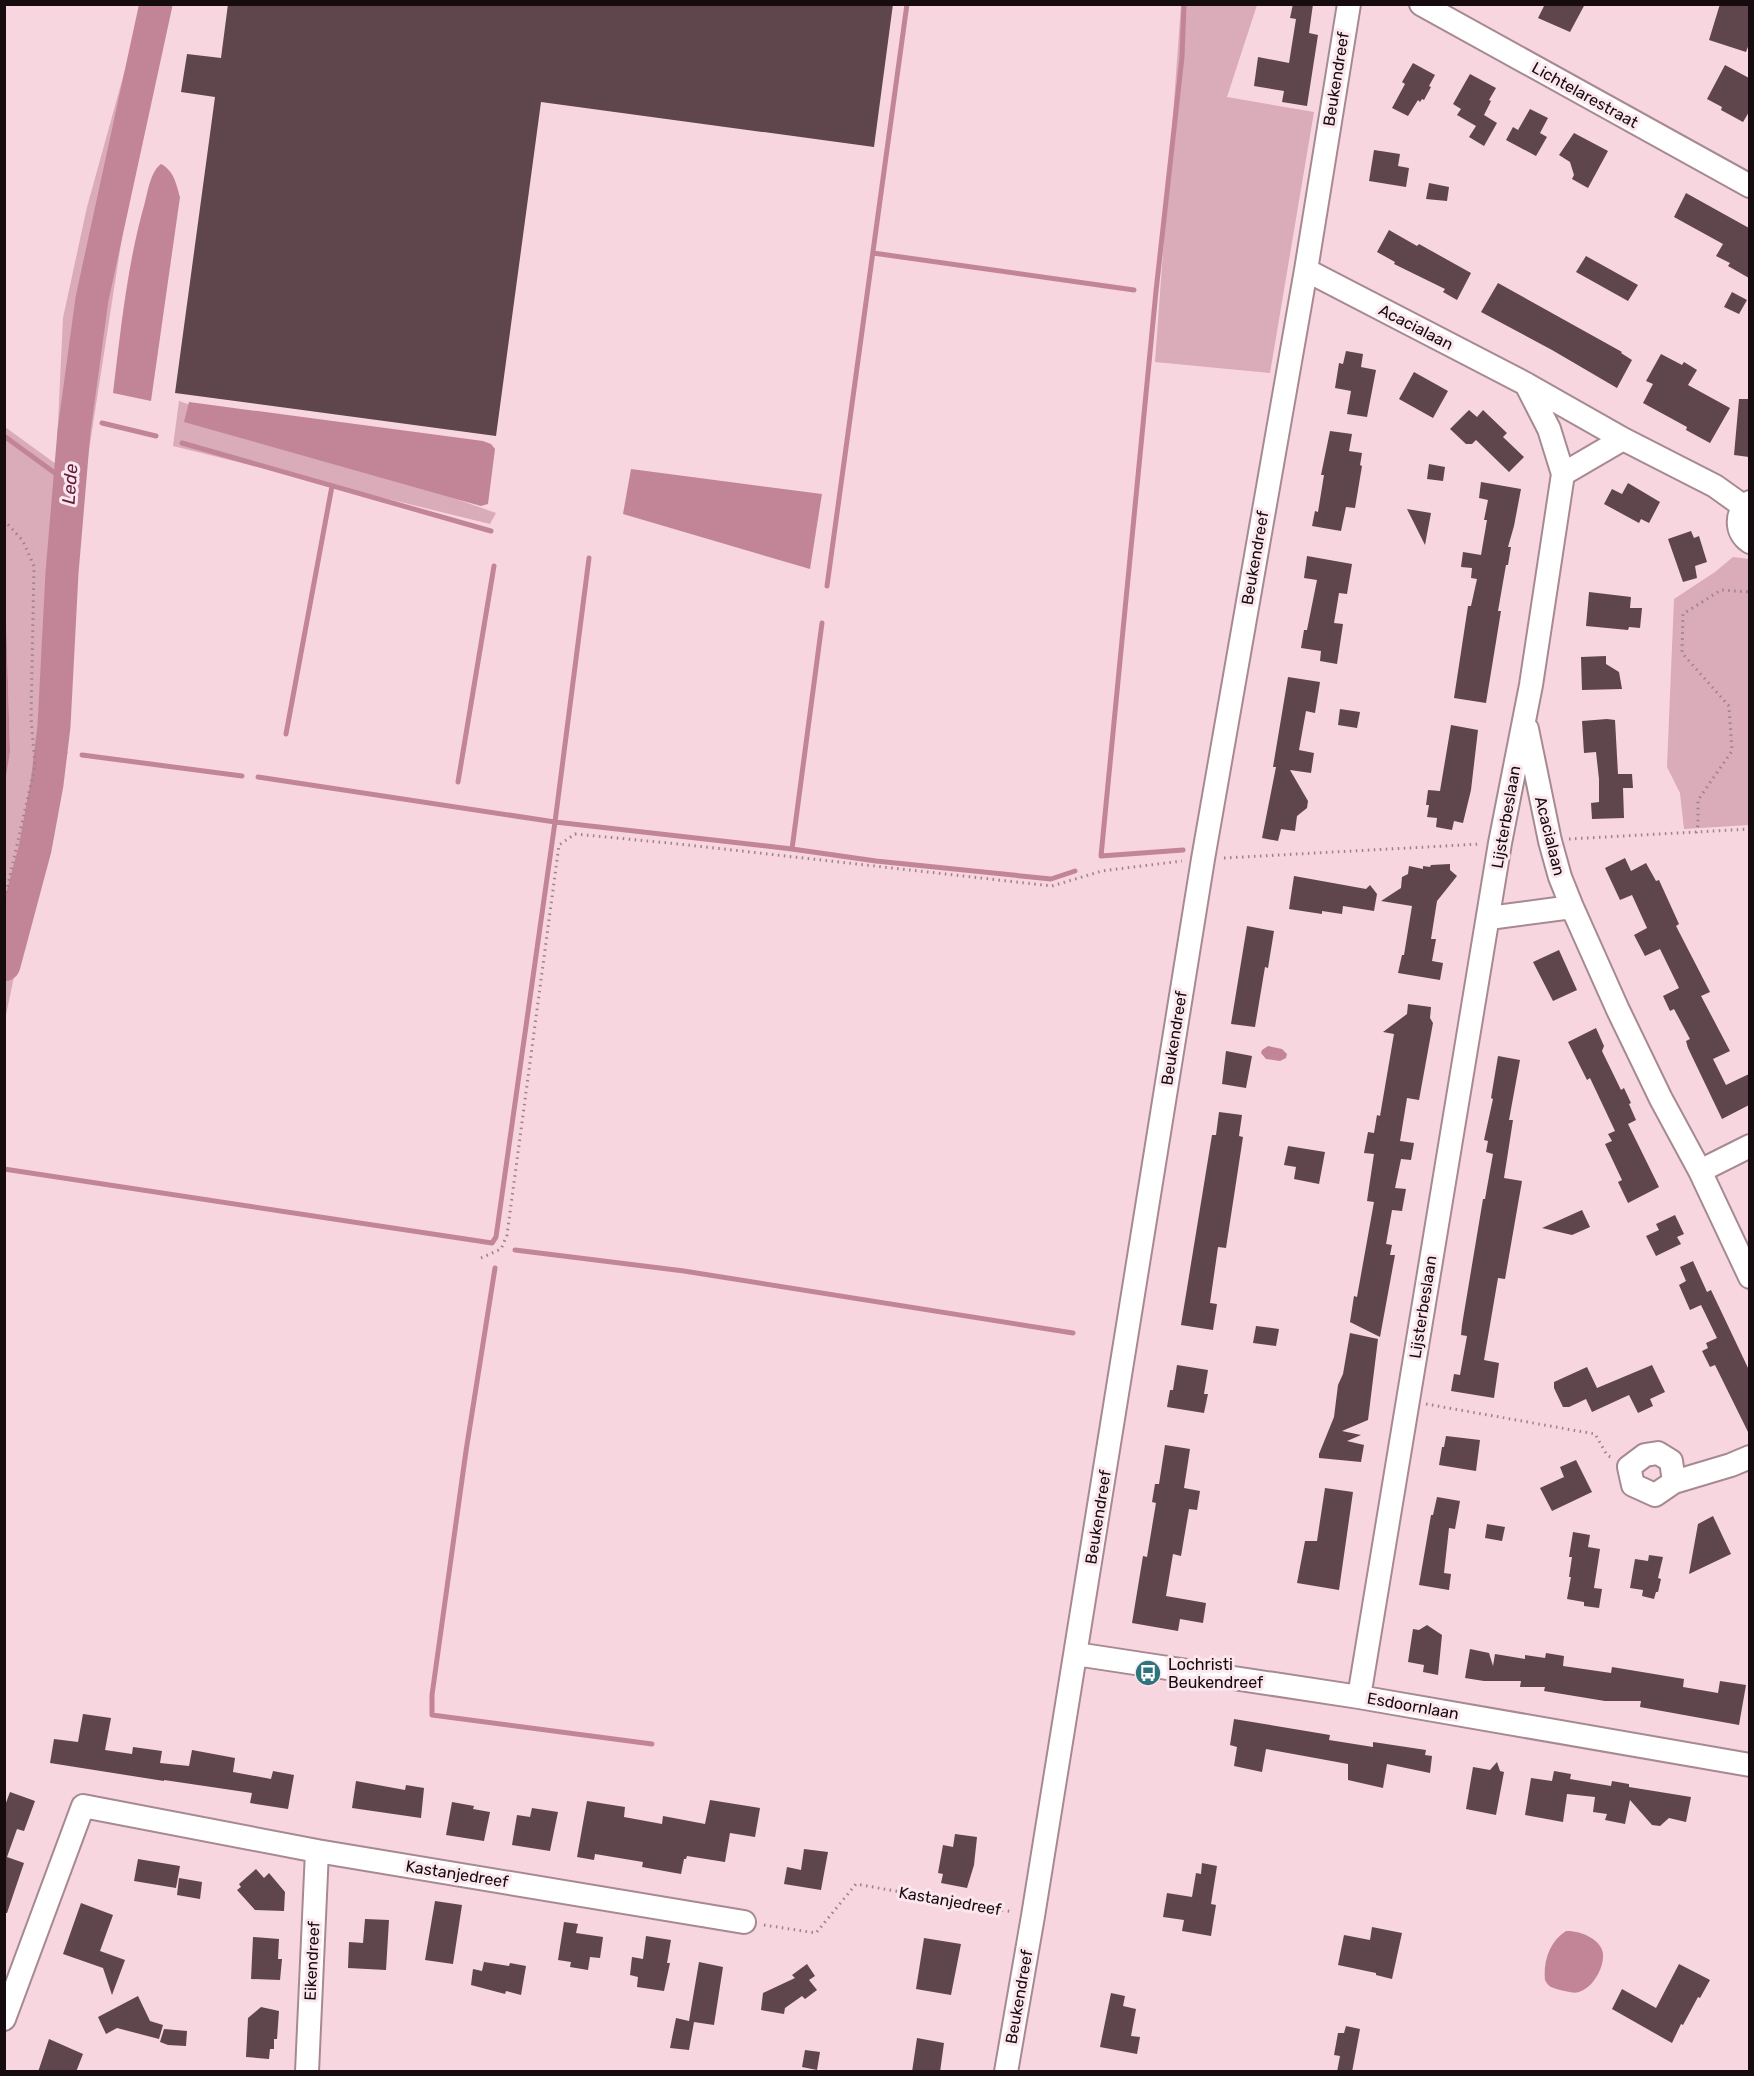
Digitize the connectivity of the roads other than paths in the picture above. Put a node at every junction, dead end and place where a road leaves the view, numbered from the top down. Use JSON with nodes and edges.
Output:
{"nodes":[{"id":1,"x":1348,"y":4,"type":"edge"},
{"id":2,"x":1421,"y":4,"type":"edge"},
{"id":3,"x":1749,"y":186,"type":"edge"},
{"id":4,"x":1305,"y":270,"type":"junction"},
{"id":5,"x":1526,"y":384,"type":"junction"},
{"id":6,"x":1623,"y":439,"type":"junction"},
{"id":7,"x":1563,"y":474,"type":"junction"},
{"id":8,"x":1746,"y":504,"type":"edge"},
{"id":9,"x":1749,"y":542,"type":"edge"},
{"id":10,"x":1524,"y":715,"type":"junction"},
{"id":11,"x":1572,"y":908,"type":"junction"},
{"id":12,"x":1489,"y":918,"type":"junction"},
{"id":13,"x":1749,"y":1146,"type":"edge"},
{"id":14,"x":1700,"y":1171,"type":"junction"},
{"id":15,"x":1749,"y":1277,"type":"edge"},
{"id":16,"x":1749,"y":1457,"type":"edge"},
{"id":17,"x":1674,"y":1482,"type":"junction"},
{"id":18,"x":1076,"y":1654,"type":"junction"},
{"id":19,"x":1359,"y":1696,"type":"junction"},
{"id":20,"x":1749,"y":1765,"type":"edge"},
{"id":21,"x":317,"y":1851,"type":"junction"},
{"id":22,"x":744,"y":1922,"type":"road end"},
{"id":23,"x":4,"y":2019,"type":"edge"},
{"id":24,"x":307,"y":2072,"type":"edge"},
{"id":25,"x":1006,"y":2072,"type":"edge"}],
"edges":[{"from":1,"to":4,"type":"street","name":"Beukendreef"},
{"from":2,"to":3,"type":"street","name":"Lichtelarestraat"},
{"from":4,"to":5,"type":"street","name":"Acacialaan"},
{"from":4,"to":18,"type":"street","name":"Beukendreef"},
{"from":5,"to":6,"type":"street","name":"Acacialaan"},
{"from":5,"to":7,"type":"street","name":"Acacialaan"},
{"from":6,"to":7,"type":"street"},
{"from":6,"to":8,"type":"street","name":"Acacialaan"},
{"from":7,"to":10,"type":"street","name":"Acacialaan"},
{"from":8,"to":9,"type":"street","name":"Acacialaan"},
{"from":10,"to":11,"type":"street","name":"Acacialaan"},
{"from":10,"to":12,"type":"street","name":"Lijsterbeslaan"},
{"from":11,"to":12,"type":"street"},
{"from":11,"to":14,"type":"street","name":"Acacialaan"},
{"from":12,"to":19,"type":"street","name":"Lijsterbeslaan"},
{"from":13,"to":14,"type":"street"},
{"from":14,"to":15,"type":"street","name":"Acacialaan"},
{"from":16,"to":17,"type":"street"},
{"from":17,"to":17,"type":"street"},
{"from":18,"to":19,"type":"street","name":"Esdoornlaan"},
{"from":18,"to":25,"type":"street","name":"Beukendreef"},
{"from":19,"to":20,"type":"street","name":"Esdoornlaan"},
{"from":21,"to":22,"type":"street","name":"Kastanjedreef"},
{"from":21,"to":23,"type":"street","name":"Kastanjedreef"},
{"from":21,"to":24,"type":"street","name":"Eikendreef"}]}
